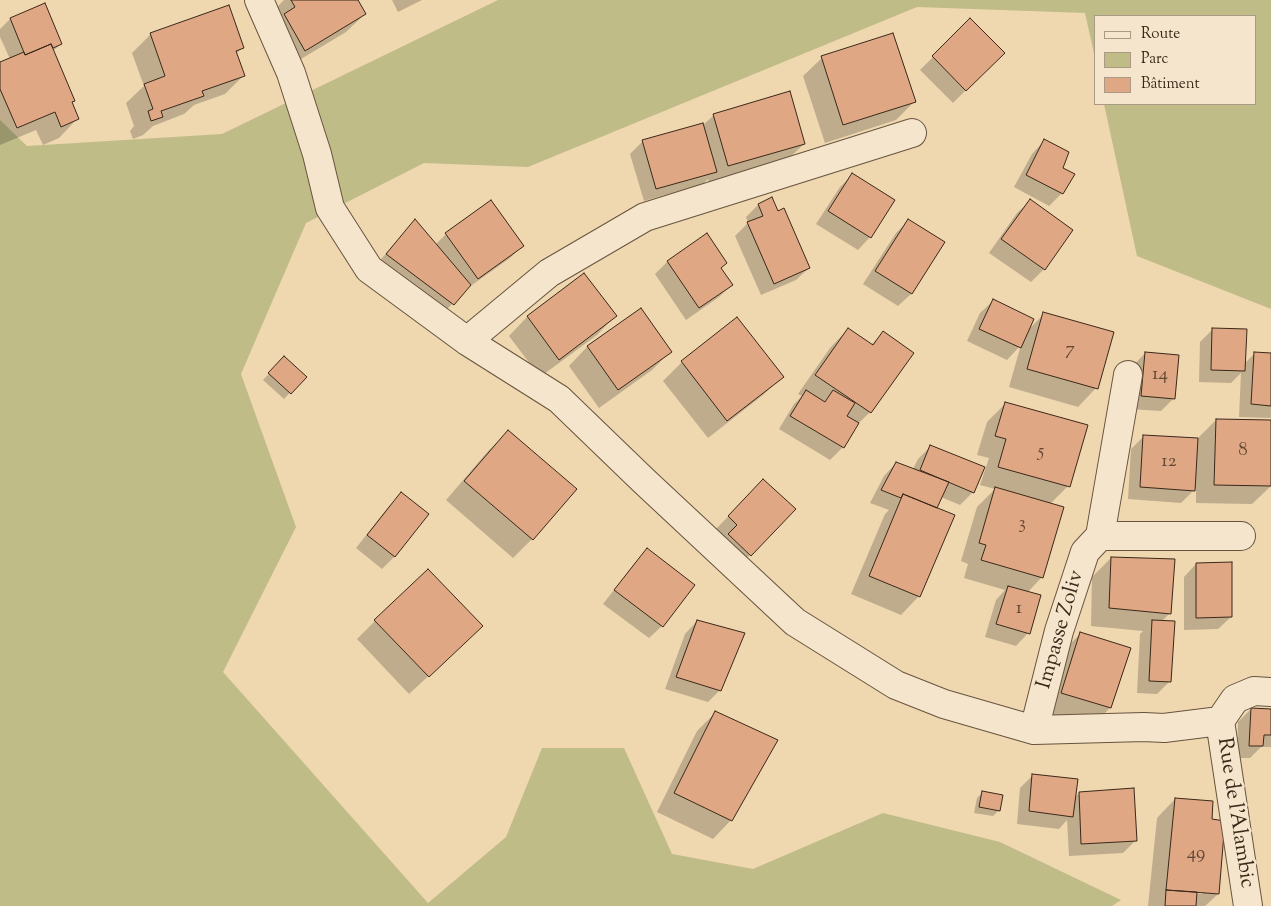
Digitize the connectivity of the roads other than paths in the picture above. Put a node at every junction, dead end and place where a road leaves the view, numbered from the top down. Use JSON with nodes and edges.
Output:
{"nodes":[{"id":1,"x":259,"y":0,"type":"edge"},
{"id":2,"x":912,"y":133,"type":"dead end"},
{"id":3,"x":467,"y":341,"type":"junction"},
{"id":4,"x":1128,"y":375,"type":"dead end"},
{"id":5,"x":1100,"y":536,"type":"junction"},
{"id":6,"x":1241,"y":536,"type":"dead end"},
{"id":7,"x":1271,"y":692,"type":"edge"},
{"id":8,"x":1220,"y":721,"type":"junction"},
{"id":9,"x":1034,"y":730,"type":"junction"},
{"id":10,"x":1248,"y":906,"type":"edge"}],
"edges":[{"from":1,"to":3,"type":"street"},
{"from":2,"to":3,"type":"street"},
{"from":3,"to":9,"type":"street"},
{"from":4,"to":5,"type":"street"},
{"from":5,"to":6,"type":"street"},
{"from":5,"to":9,"type":"street","name":"Impasse Zoliv"},
{"from":7,"to":8,"type":"street"},
{"from":8,"to":9,"type":"street"},
{"from":8,"to":10,"type":"street","name":"Rue de l'Alambic"}]}
